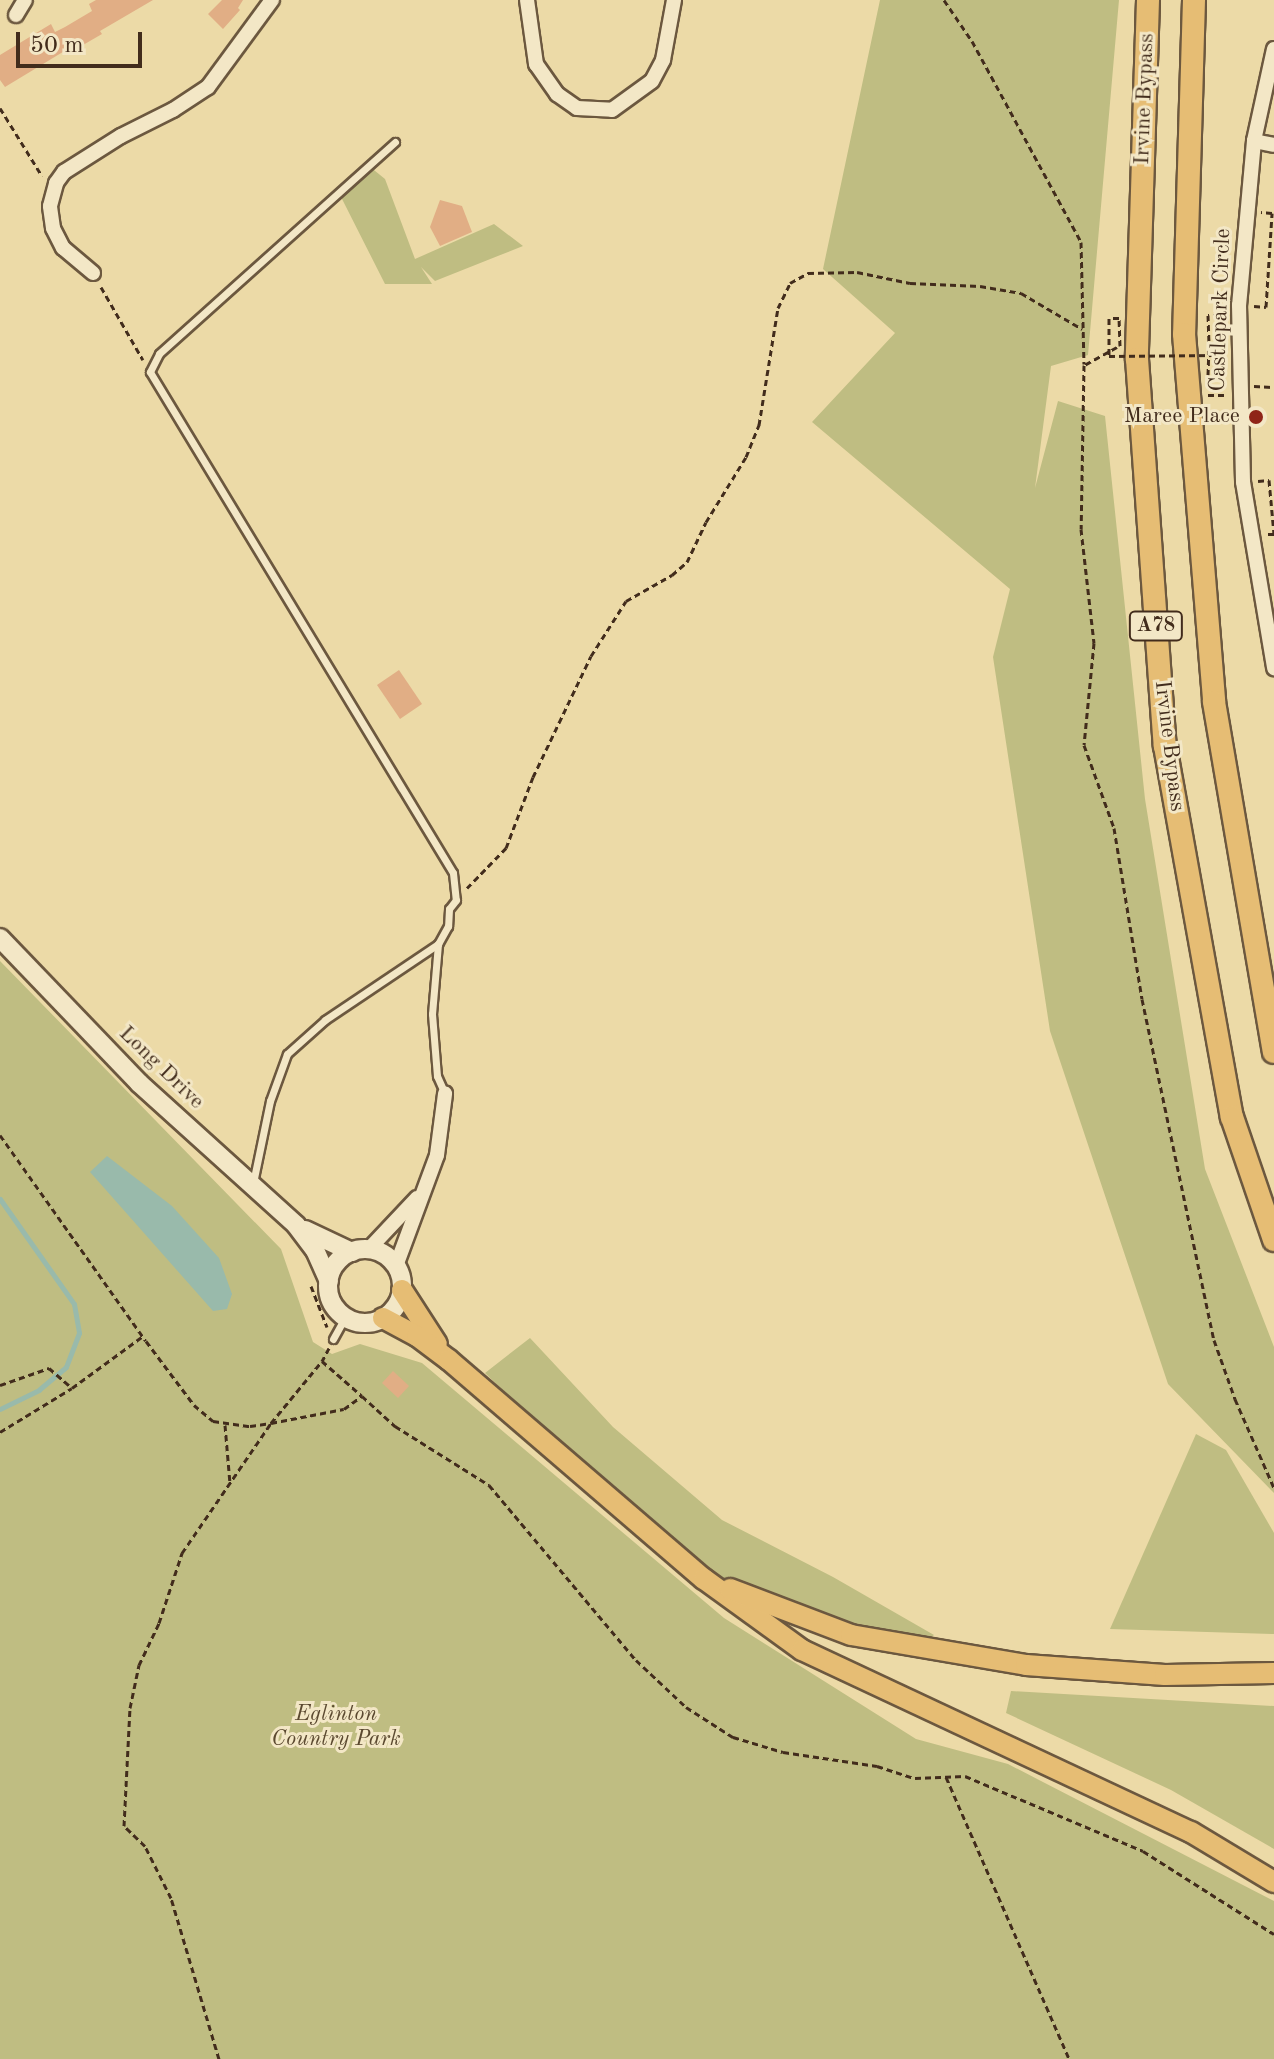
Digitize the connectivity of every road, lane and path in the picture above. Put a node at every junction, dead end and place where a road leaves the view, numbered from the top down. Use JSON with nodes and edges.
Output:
{"nodes":[{"id":1,"x":25,"y":0,"type":"edge"},
{"id":2,"x":272,"y":0,"type":"edge"},
{"id":3,"x":527,"y":0,"type":"edge"},
{"id":4,"x":674,"y":0,"type":"edge"},
{"id":5,"x":944,"y":0,"type":"edge"},
{"id":6,"x":1148,"y":0,"type":"edge"},
{"id":7,"x":1194,"y":0,"type":"edge"},
{"id":8,"x":16,"y":15,"type":"dead end"},
{"id":9,"x":1274,"y":49,"type":"edge"},
{"id":10,"x":0,"y":108,"type":"edge"},
{"id":11,"x":1254,"y":141,"type":"junction"},
{"id":12,"x":395,"y":142,"type":"dead end"},
{"id":13,"x":1274,"y":145,"type":"edge"},
{"id":14,"x":52,"y":192,"type":"junction"},
{"id":15,"x":1247,"y":211,"type":"junction"},
{"id":16,"x":93,"y":273,"type":"joint"},
{"id":17,"x":1267,"y":287,"type":"junction"},
{"id":18,"x":1274,"y":290,"type":"edge"},
{"id":19,"x":1239,"y":305,"type":"junction"},
{"id":20,"x":1082,"y":329,"type":"junction"},
{"id":21,"x":1084,"y":365,"type":"junction"},
{"id":22,"x":150,"y":372,"type":"junction"},
{"id":23,"x":1240,"y":395,"type":"junction"},
{"id":24,"x":1243,"y":482,"type":"junction"},
{"id":25,"x":1273,"y":509,"type":"edge"},
{"id":26,"x":1251,"y":536,"type":"junction"},
{"id":27,"x":1271,"y":639,"type":"edge"},
{"id":28,"x":1274,"y":668,"type":"edge"},
{"id":29,"x":456,"y":900,"type":"junction"},
{"id":30,"x":0,"y":938,"type":"edge"},
{"id":31,"x":438,"y":944,"type":"junction"},
{"id":32,"x":1274,"y":1052,"type":"edge"},
{"id":33,"x":445,"y":1094,"type":"joint"},
{"id":34,"x":0,"y":1135,"type":"edge"},
{"id":35,"x":253,"y":1186,"type":"junction"},
{"id":36,"x":422,"y":1191,"type":"junction"},
{"id":37,"x":296,"y":1225,"type":"junction"},
{"id":38,"x":1274,"y":1240,"type":"edge"},
{"id":39,"x":361,"y":1250,"type":"junction"},
{"id":40,"x":396,"y":1266,"type":"junction"},
{"id":41,"x":329,"y":1281,"type":"junction"},
{"id":42,"x":402,"y":1290,"type":"junction"},
{"id":43,"x":345,"y":1317,"type":"junction"},
{"id":44,"x":383,"y":1318,"type":"junction"},
{"id":45,"x":143,"y":1336,"type":"junction"},
{"id":46,"x":333,"y":1339,"type":"dead end"},
{"id":47,"x":449,"y":1360,"type":"junction"},
{"id":48,"x":322,"y":1361,"type":"dead end"},
{"id":49,"x":0,"y":1385,"type":"edge"},
{"id":50,"x":72,"y":1388,"type":"junction"},
{"id":51,"x":271,"y":1423,"type":"junction"},
{"id":52,"x":225,"y":1425,"type":"junction"},
{"id":53,"x":0,"y":1432,"type":"edge"},
{"id":54,"x":230,"y":1483,"type":"junction"},
{"id":55,"x":1274,"y":1488,"type":"edge"},
{"id":56,"x":704,"y":1579,"type":"junction"},
{"id":57,"x":1274,"y":1673,"type":"edge"},
{"id":58,"x":946,"y":1777,"type":"junction"},
{"id":59,"x":1274,"y":1882,"type":"edge"},
{"id":60,"x":1274,"y":1934,"type":"edge"},
{"id":61,"x":219,"y":2059,"type":"edge"},
{"id":62,"x":1069,"y":2059,"type":"edge"}],
"edges":[{"from":1,"to":8,"type":"street"},
{"from":2,"to":14,"type":"street"},
{"from":3,"to":4,"type":"street"},
{"from":5,"to":20,"type":"path"},
{"from":6,"to":38,"type":"highway","name":"Irvine Bypass","number":"A78"},
{"from":7,"to":32,"type":"highway","name":"Irvine Bypass","number":"A78"},
{"from":9,"to":11,"type":"street","name":"Castlepark Circle"},
{"from":10,"to":14,"type":"path"},
{"from":11,"to":13,"type":"street"},
{"from":11,"to":15,"type":"street","name":"Castlepark Circle"},
{"from":12,"to":22,"type":"lane"},
{"from":14,"to":16,"type":"street"},
{"from":15,"to":17,"type":"path"},
{"from":15,"to":19,"type":"street","name":"Castlepark Circle"},
{"from":16,"to":22,"type":"path"},
{"from":17,"to":18,"type":"path"},
{"from":17,"to":19,"type":"path"},
{"from":19,"to":23,"type":"street","name":"Castlepark Circle"},
{"from":20,"to":21,"type":"path"},
{"from":20,"to":29,"type":"path"},
{"from":21,"to":23,"type":"path","bridge":true},
{"from":21,"to":55,"type":"path"},
{"from":22,"to":29,"type":"lane"},
{"from":23,"to":24,"type":"street","name":"Castlepark Circle"},
{"from":24,"to":25,"type":"path"},
{"from":24,"to":26,"type":"street","name":"Castlepark Circle"},
{"from":25,"to":26,"type":"path"},
{"from":26,"to":27,"type":"street","name":"Castlepark Circle"},
{"from":27,"to":28,"type":"street","name":"Castlepark Circle"},
{"from":29,"to":31,"type":"lane"},
{"from":30,"to":35,"type":"main road","name":"Long Drive"},
{"from":31,"to":33,"type":"lane"},
{"from":31,"to":35,"type":"lane"},
{"from":33,"to":36,"type":"street"},
{"from":34,"to":45,"type":"path"},
{"from":35,"to":37,"type":"main road","name":"Long Drive"},
{"from":36,"to":39,"type":"street"},
{"from":36,"to":40,"type":"street"},
{"from":37,"to":39,"type":"main road","name":"Long Drive"},
{"from":37,"to":41,"type":"main road","name":"Long Drive"},
{"from":39,"to":40,"type":"main road"},
{"from":39,"to":41,"type":"main road"},
{"from":40,"to":42,"type":"main road"},
{"from":41,"to":43,"type":"main road"},
{"from":42,"to":44,"type":"main road"},
{"from":42,"to":47,"type":"main road"},
{"from":43,"to":44,"type":"main road"},
{"from":43,"to":46,"type":"lane"},
{"from":44,"to":47,"type":"main road"},
{"from":45,"to":50,"type":"path"},
{"from":45,"to":52,"type":"path"},
{"from":47,"to":56,"type":"main road"},
{"from":48,"to":51,"type":"path"},
{"from":49,"to":50,"type":"path"},
{"from":50,"to":53,"type":"path"},
{"from":51,"to":52,"type":"path"},
{"from":51,"to":54,"type":"path"},
{"from":51,"to":58,"type":"path"},
{"from":52,"to":54,"type":"path"},
{"from":54,"to":61,"type":"path"},
{"from":56,"to":57,"type":"main road"},
{"from":56,"to":59,"type":"main road"},
{"from":58,"to":60,"type":"path"},
{"from":58,"to":62,"type":"path"}]}
